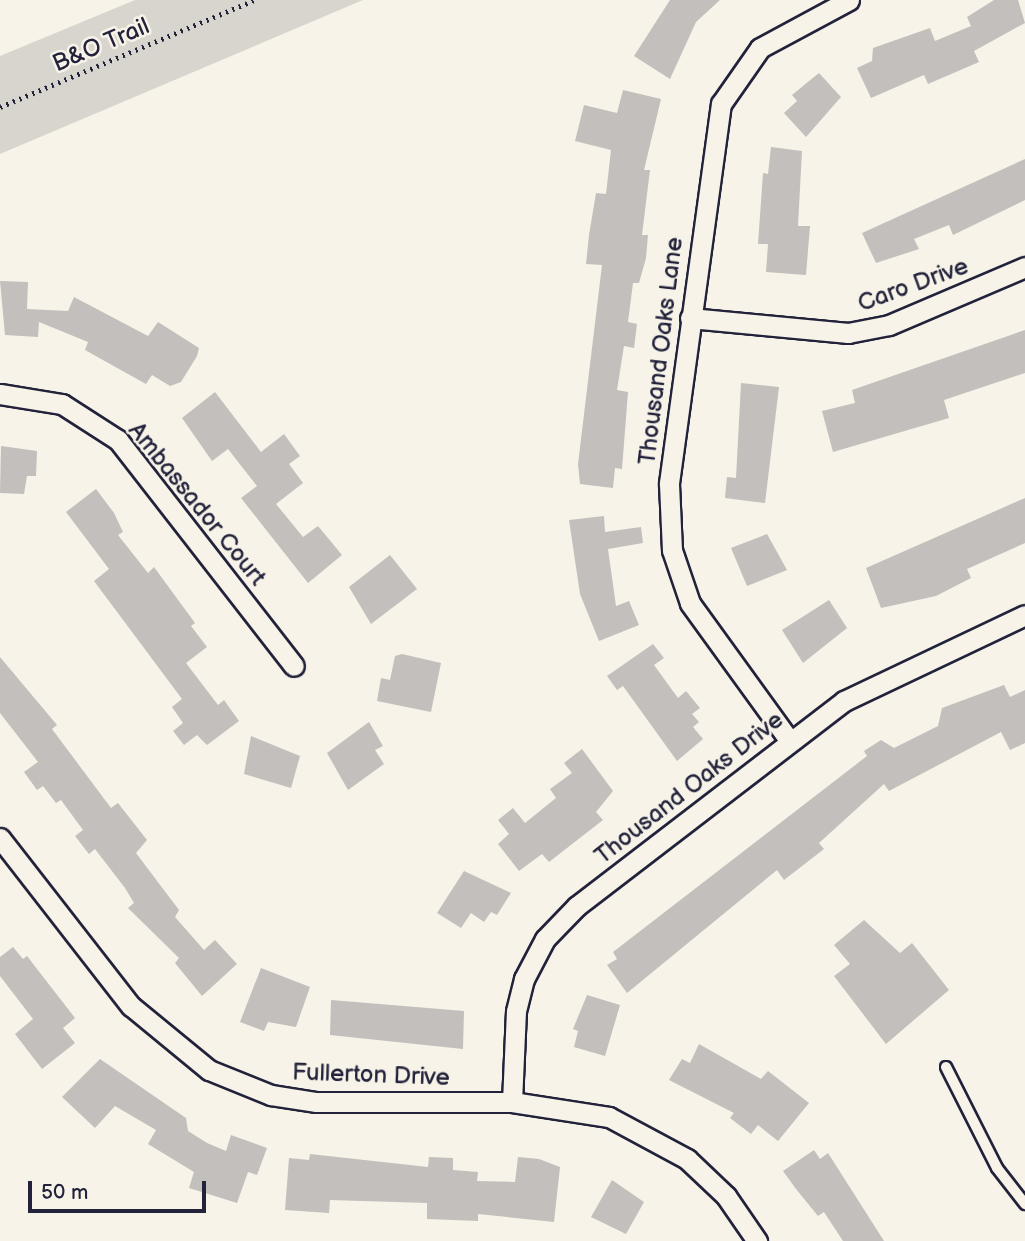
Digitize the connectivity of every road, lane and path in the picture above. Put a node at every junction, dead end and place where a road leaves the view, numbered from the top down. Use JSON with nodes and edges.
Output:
{"nodes":[{"id":1,"x":254,"y":0,"type":"edge"},
{"id":2,"x":849,"y":0,"type":"edge"},
{"id":3,"x":0,"y":107,"type":"edge"},
{"id":4,"x":1025,"y":267,"type":"edge"},
{"id":5,"x":690,"y":318,"type":"junction"},
{"id":6,"x":0,"y":394,"type":"edge"},
{"id":7,"x":1025,"y":615,"type":"edge"},
{"id":8,"x":294,"y":666,"type":"dead end"},
{"id":9,"x":789,"y":740,"type":"junction"},
{"id":10,"x":0,"y":838,"type":"edge"},
{"id":11,"x":946,"y":1067,"type":"dead end"},
{"id":12,"x":512,"y":1102,"type":"junction"},
{"id":13,"x":1025,"y":1204,"type":"edge"},
{"id":14,"x":757,"y":1241,"type":"edge"}],
"edges":[{"from":1,"to":3,"type":"path","name":"B&O Trail"},
{"from":2,"to":5,"type":"street","name":"Thousand Oaks Lane"},
{"from":4,"to":5,"type":"street","name":"Caro Drive"},
{"from":5,"to":9,"type":"street","name":"Thousand Oaks Lane"},
{"from":6,"to":8,"type":"street","name":"Ambassador Court"},
{"from":7,"to":9,"type":"street","name":"Thousand Oaks Drive"},
{"from":9,"to":12,"type":"street","name":"Thousand Oaks Drive"},
{"from":10,"to":12,"type":"street","name":"Fullerton Drive"},
{"from":11,"to":13,"type":"lane"},
{"from":12,"to":14,"type":"street","name":"Fullerton Drive"}]}
